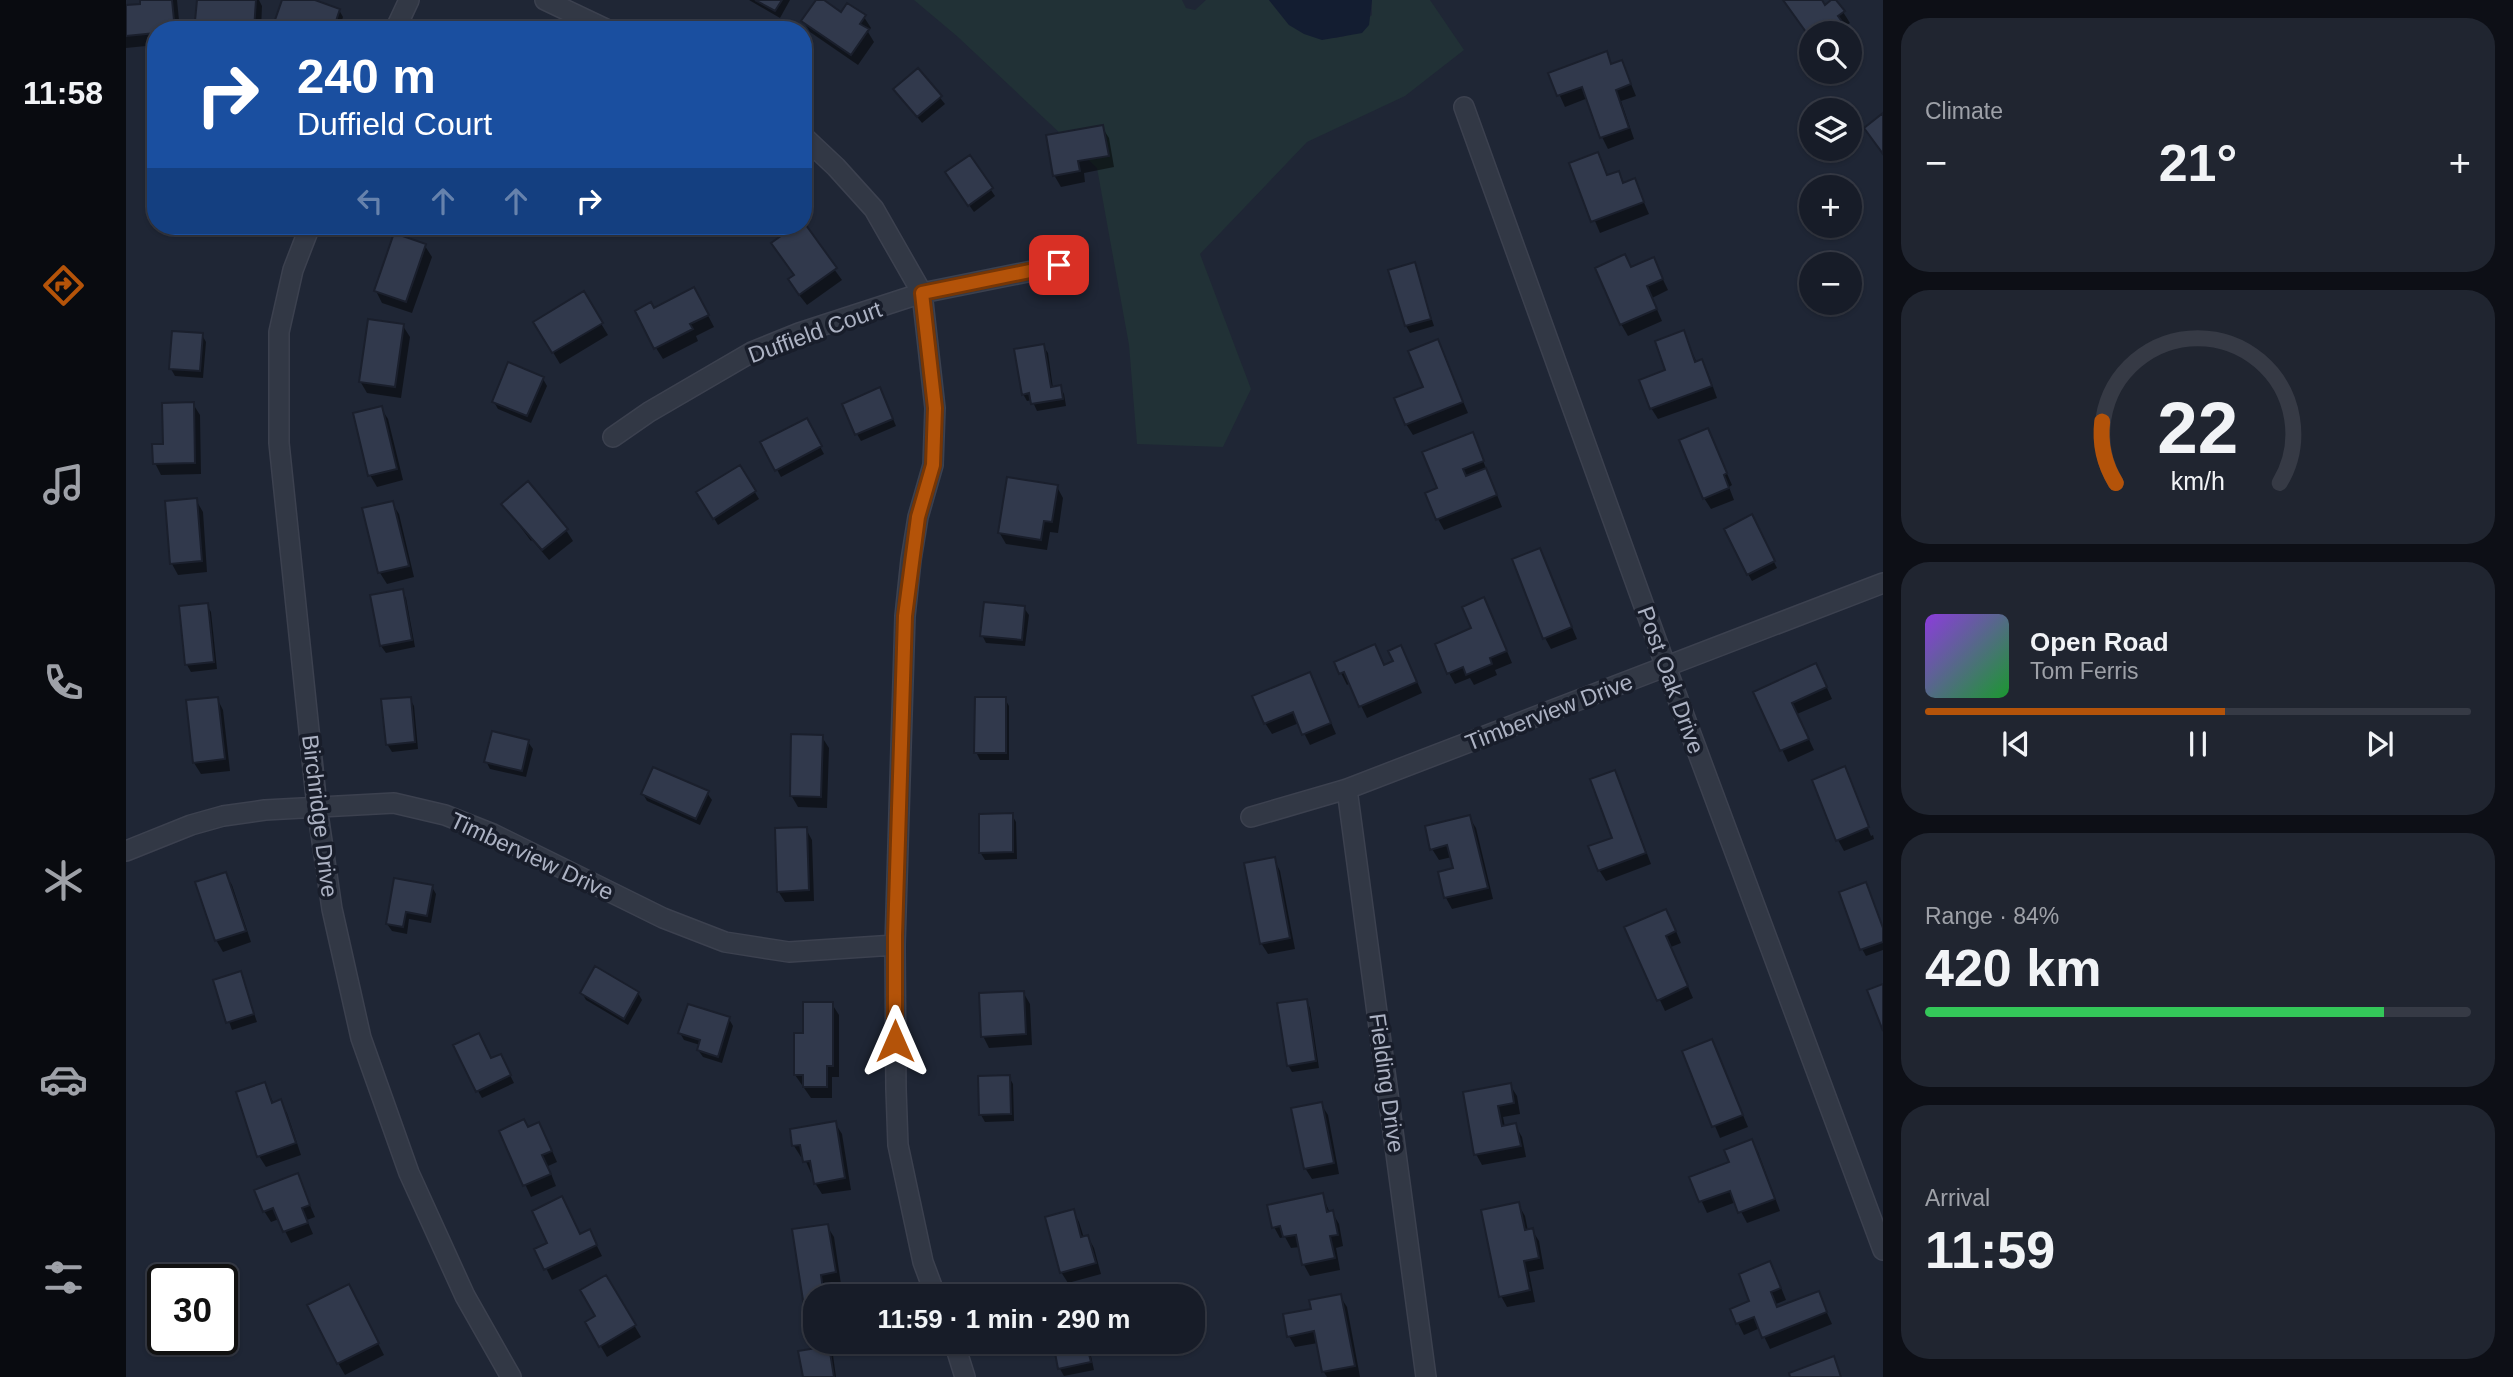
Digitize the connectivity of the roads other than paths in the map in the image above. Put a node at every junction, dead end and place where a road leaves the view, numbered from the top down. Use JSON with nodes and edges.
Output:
{"nodes":[{"id":1,"x":409,"y":0,"type":"edge"},
{"id":2,"x":545,"y":0,"type":"edge"},
{"id":3,"x":399,"y":21,"type":"edge"},
{"id":4,"x":589,"y":21,"type":"edge"},
{"id":5,"x":1464,"y":107,"type":"dead end"},
{"id":6,"x":812,"y":144,"type":"edge"},
{"id":7,"x":307,"y":235,"type":"edge"},
{"id":8,"x":1077,"y":262,"type":"dead end"},
{"id":9,"x":922,"y":293,"type":"junction"},
{"id":10,"x":613,"y":437,"type":"dead end"},
{"id":11,"x":1883,"y":583,"type":"edge"},
{"id":12,"x":1665,"y":667,"type":"junction"},
{"id":13,"x":1347,"y":789,"type":"junction"},
{"id":14,"x":317,"y":807,"type":"junction"},
{"id":15,"x":1251,"y":817,"type":"dead end"},
{"id":16,"x":126,"y":851,"type":"edge"},
{"id":17,"x":895,"y":945,"type":"junction"},
{"id":18,"x":1883,"y":1250,"type":"edge"},
{"id":19,"x":931,"y":1284,"type":"edge"},
{"id":20,"x":958,"y":1354,"type":"edge"},
{"id":21,"x":510,"y":1377,"type":"edge"},
{"id":22,"x":965,"y":1377,"type":"edge"},
{"id":23,"x":1426,"y":1377,"type":"edge"}],
"edges":[{"from":1,"to":3,"type":"street"},
{"from":2,"to":4,"type":"street"},
{"from":5,"to":12,"type":"street","name":"Post Oak Drive"},
{"from":6,"to":9,"type":"street"},
{"from":7,"to":14,"type":"street","name":"Birchridge Drive"},
{"from":8,"to":9,"type":"street","name":"Duffield Court"},
{"from":9,"to":10,"type":"street","name":"Duffield Court"},
{"from":9,"to":17,"type":"street"},
{"from":11,"to":12,"type":"street","name":"Timberview Drive"},
{"from":12,"to":13,"type":"street","name":"Timberview Drive"},
{"from":12,"to":18,"type":"street","name":"Post Oak Drive"},
{"from":13,"to":15,"type":"street","name":"Timberview Drive"},
{"from":13,"to":23,"type":"street","name":"Fielding Drive"},
{"from":14,"to":16,"type":"street","name":"Timberview Drive"},
{"from":14,"to":17,"type":"street","name":"Timberview Drive"},
{"from":14,"to":21,"type":"street","name":"Birchridge Drive"},
{"from":17,"to":19,"type":"street"},
{"from":20,"to":22,"type":"street"}]}
